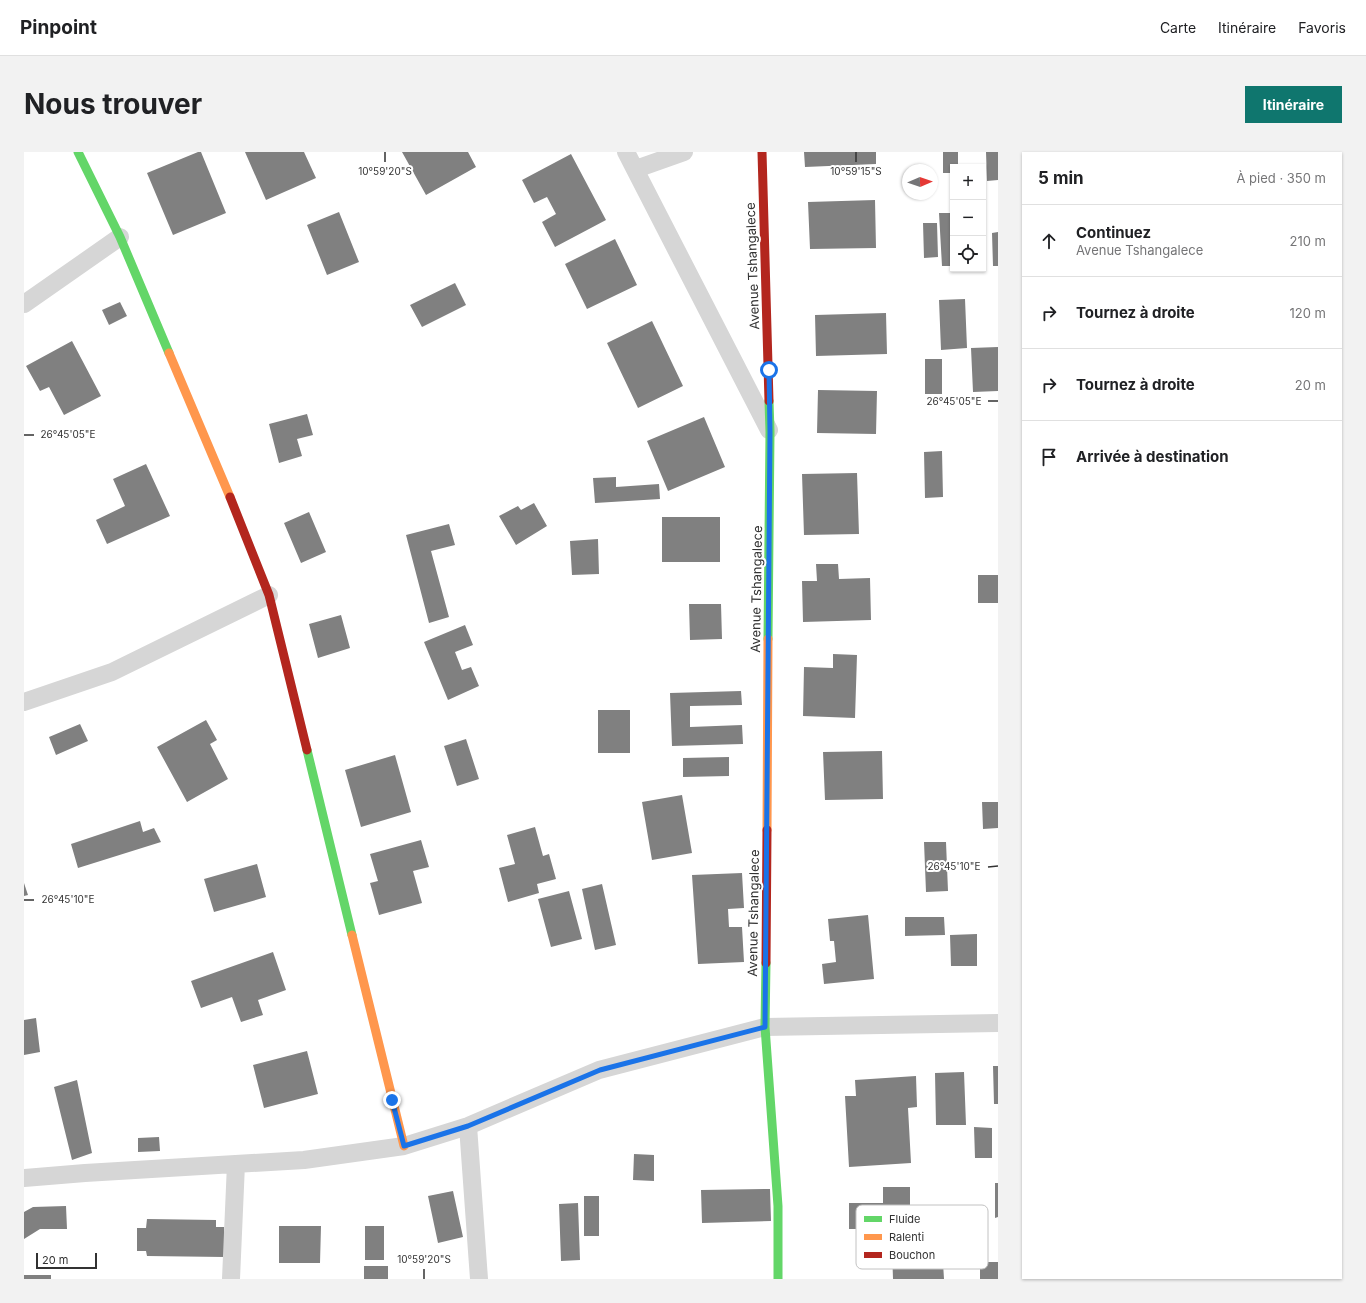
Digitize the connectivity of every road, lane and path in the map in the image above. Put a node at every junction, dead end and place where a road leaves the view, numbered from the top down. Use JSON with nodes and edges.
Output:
{"nodes":[{"id":1,"x":78,"y":152,"type":"edge"},
{"id":2,"x":626,"y":152,"type":"edge"},
{"id":3,"x":684,"y":152,"type":"edge"},
{"id":4,"x":762,"y":152,"type":"edge"},
{"id":5,"x":636,"y":169,"type":"junction"},
{"id":6,"x":120,"y":237,"type":"junction"},
{"id":7,"x":24,"y":304,"type":"edge"},
{"id":8,"x":770,"y":432,"type":"junction"},
{"id":9,"x":269,"y":595,"type":"junction"},
{"id":10,"x":24,"y":702,"type":"edge"},
{"id":11,"x":998,"y":1023,"type":"edge"},
{"id":12,"x":765,"y":1027,"type":"junction"},
{"id":13,"x":468,"y":1126,"type":"junction"},
{"id":14,"x":404,"y":1146,"type":"junction"},
{"id":15,"x":236,"y":1164,"type":"junction"},
{"id":16,"x":24,"y":1178,"type":"edge"},
{"id":17,"x":231,"y":1279,"type":"edge"},
{"id":18,"x":479,"y":1279,"type":"edge"},
{"id":19,"x":778,"y":1279,"type":"edge"}],
"edges":[{"from":1,"to":6,"type":"street"},
{"from":2,"to":5,"type":"street"},
{"from":3,"to":5,"type":"street"},
{"from":4,"to":8,"type":"street","name":"Avenue Tshangalece"},
{"from":5,"to":8,"type":"street"},
{"from":6,"to":7,"type":"street"},
{"from":6,"to":9,"type":"street"},
{"from":8,"to":12,"type":"street","name":"Avenue Tshangalece"},
{"from":9,"to":10,"type":"street"},
{"from":9,"to":14,"type":"street"},
{"from":11,"to":12,"type":"street"},
{"from":12,"to":13,"type":"street"},
{"from":12,"to":19,"type":"street","name":"Avenue Tshangalece"},
{"from":13,"to":14,"type":"street"},
{"from":13,"to":18,"type":"street"},
{"from":14,"to":15,"type":"street"},
{"from":15,"to":16,"type":"street"},
{"from":15,"to":17,"type":"street"}]}
